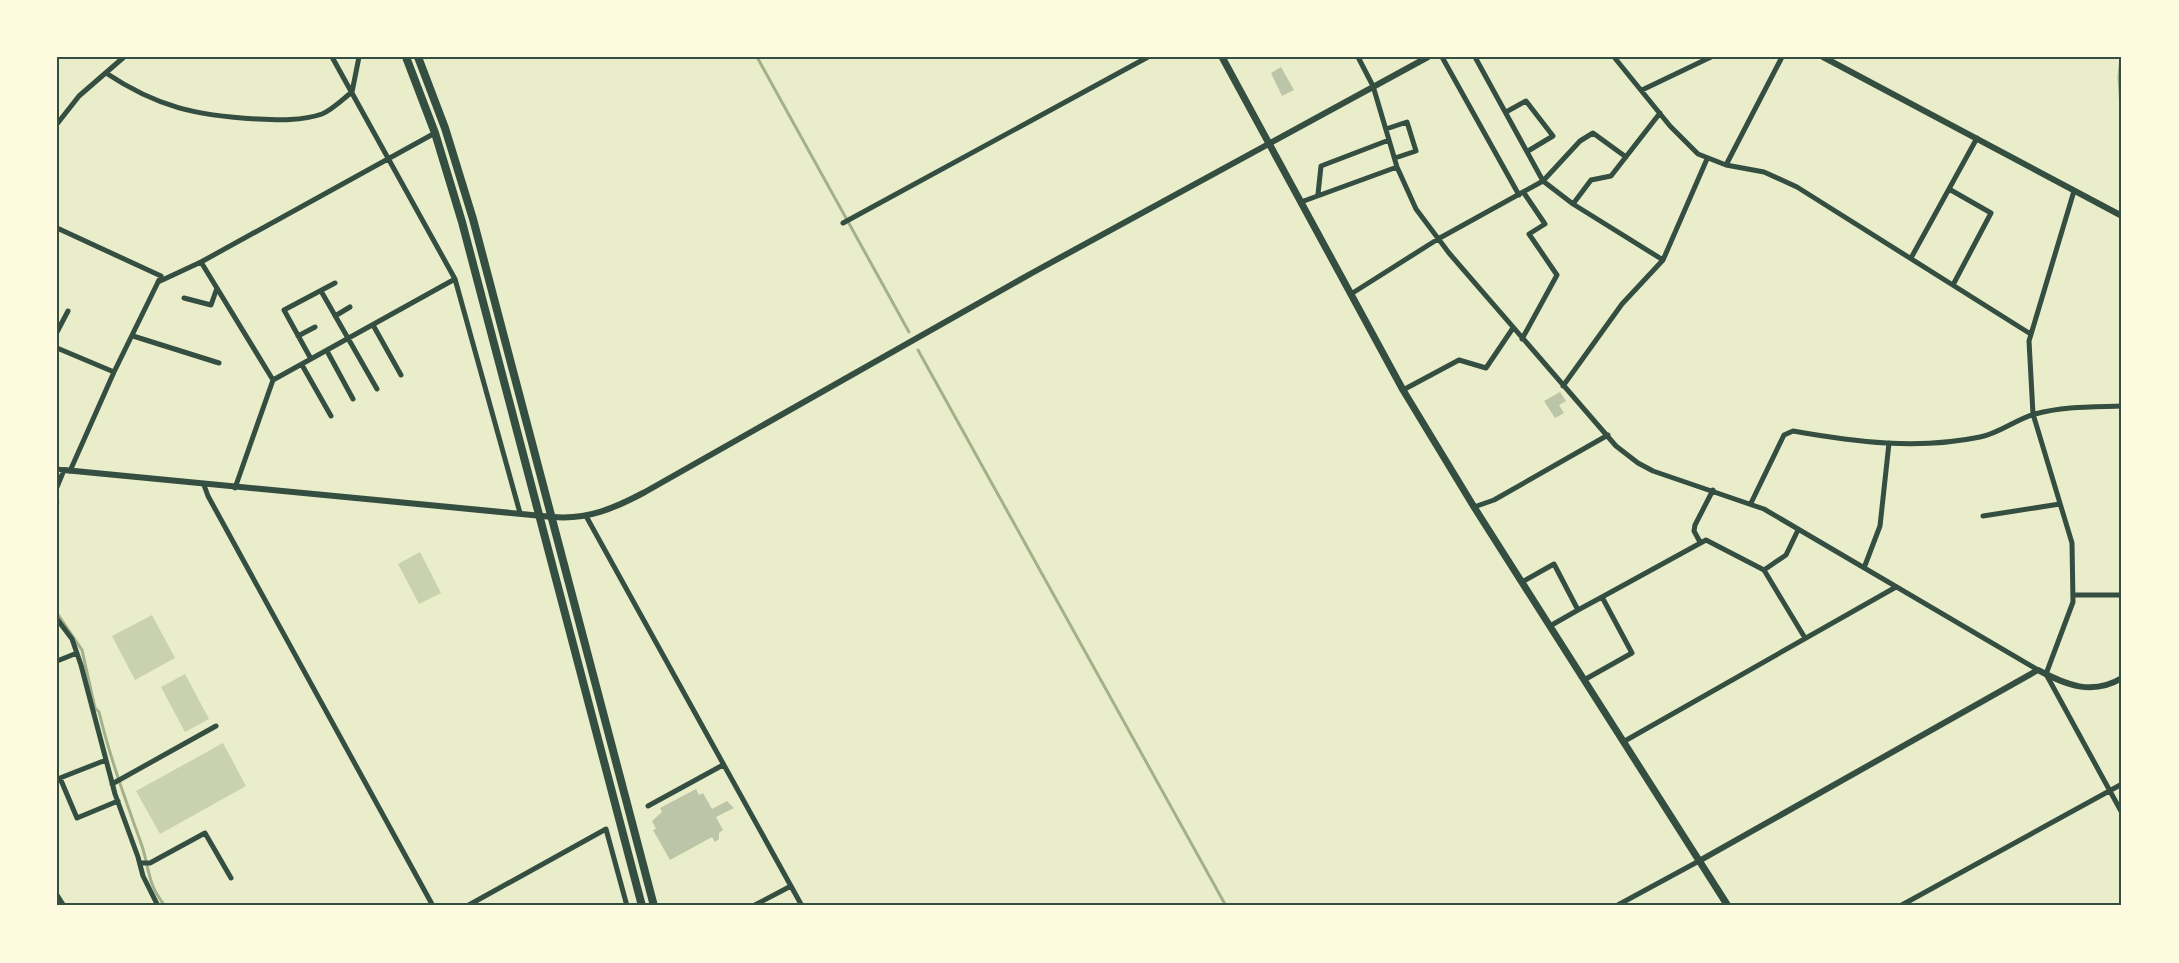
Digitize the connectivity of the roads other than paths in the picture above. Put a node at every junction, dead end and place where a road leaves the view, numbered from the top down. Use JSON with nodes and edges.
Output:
{"nodes":[{"id":1,"x":124,"y":57,"type":"edge"},
{"id":2,"x":332,"y":57,"type":"edge"},
{"id":3,"x":359,"y":57,"type":"edge"},
{"id":4,"x":406,"y":57,"type":"edge"},
{"id":5,"x":418,"y":57,"type":"edge"},
{"id":6,"x":1148,"y":57,"type":"edge"},
{"id":7,"x":1222,"y":57,"type":"edge"},
{"id":8,"x":1358,"y":57,"type":"edge"},
{"id":9,"x":1428,"y":57,"type":"edge"},
{"id":10,"x":1442,"y":57,"type":"edge"},
{"id":11,"x":1475,"y":57,"type":"edge"},
{"id":12,"x":1614,"y":57,"type":"edge"},
{"id":13,"x":1711,"y":57,"type":"edge"},
{"id":14,"x":1782,"y":57,"type":"edge"},
{"id":15,"x":1823,"y":57,"type":"edge"},
{"id":16,"x":106,"y":73,"type":"junction"},
{"id":17,"x":1373,"y":86,"type":"junction"},
{"id":18,"x":1642,"y":90,"type":"junction"},
{"id":19,"x":352,"y":92,"type":"junction"},
{"id":20,"x":1506,"y":112,"type":"junction"},
{"id":21,"x":1660,"y":114,"type":"junction"},
{"id":22,"x":57,"y":124,"type":"edge"},
{"id":23,"x":1386,"y":129,"type":"junction"},
{"id":24,"x":435,"y":133,"type":"junction"},
{"id":25,"x":1977,"y":138,"type":"junction"},
{"id":26,"x":1389,"y":140,"type":"junction"},
{"id":27,"x":1269,"y":143,"type":"junction"},
{"id":28,"x":1528,"y":151,"type":"junction"},
{"id":29,"x":1626,"y":157,"type":"junction"},
{"id":30,"x":1395,"y":158,"type":"junction"},
{"id":31,"x":387,"y":159,"type":"junction"},
{"id":32,"x":1707,"y":159,"type":"junction"},
{"id":33,"x":1726,"y":165,"type":"junction"},
{"id":34,"x":1397,"y":167,"type":"junction"},
{"id":35,"x":1543,"y":181,"type":"junction"},
{"id":36,"x":1949,"y":189,"type":"junction"},
{"id":37,"x":2074,"y":191,"type":"junction"},
{"id":38,"x":1318,"y":194,"type":"junction"},
{"id":39,"x":1522,"y":194,"type":"junction"},
{"id":40,"x":1301,"y":201,"type":"junction"},
{"id":41,"x":1573,"y":204,"type":"junction"},
{"id":42,"x":2122,"y":216,"type":"edge"},
{"id":43,"x":843,"y":223,"type":"dead end"},
{"id":44,"x":57,"y":228,"type":"edge"},
{"id":45,"x":1438,"y":239,"type":"junction"},
{"id":46,"x":1911,"y":258,"type":"junction"},
{"id":47,"x":1663,"y":260,"type":"junction"},
{"id":48,"x":201,"y":262,"type":"junction"},
{"id":49,"x":455,"y":279,"type":"junction"},
{"id":50,"x":158,"y":282,"type":"junction"},
{"id":51,"x":335,"y":283,"type":"dead end"},
{"id":52,"x":1954,"y":283,"type":"junction"},
{"id":53,"x":217,"y":287,"type":"junction"},
{"id":54,"x":321,"y":291,"type":"junction"},
{"id":55,"x":1351,"y":294,"type":"junction"},
{"id":56,"x":184,"y":298,"type":"dead end"},
{"id":57,"x":350,"y":307,"type":"dead end"},
{"id":58,"x":68,"y":311,"type":"dead end"},
{"id":59,"x":335,"y":316,"type":"junction"},
{"id":60,"x":373,"y":324,"type":"junction"},
{"id":61,"x":315,"y":327,"type":"dead end"},
{"id":62,"x":1513,"y":328,"type":"junction"},
{"id":63,"x":57,"y":332,"type":"edge"},
{"id":64,"x":2029,"y":333,"type":"junction"},
{"id":65,"x":133,"y":336,"type":"junction"},
{"id":66,"x":298,"y":336,"type":"junction"},
{"id":67,"x":348,"y":338,"type":"junction"},
{"id":68,"x":1522,"y":339,"type":"junction"},
{"id":69,"x":57,"y":348,"type":"edge"},
{"id":70,"x":327,"y":351,"type":"junction"},
{"id":71,"x":311,"y":359,"type":"junction"},
{"id":72,"x":219,"y":363,"type":"dead end"},
{"id":73,"x":302,"y":365,"type":"junction"},
{"id":74,"x":114,"y":372,"type":"junction"},
{"id":75,"x":400,"y":375,"type":"dead end"},
{"id":76,"x":273,"y":380,"type":"junction"},
{"id":77,"x":1563,"y":386,"type":"junction"},
{"id":78,"x":377,"y":389,"type":"dead end"},
{"id":79,"x":1403,"y":390,"type":"junction"},
{"id":80,"x":354,"y":399,"type":"dead end"},
{"id":81,"x":2122,"y":406,"type":"edge"},
{"id":82,"x":2033,"y":414,"type":"junction"},
{"id":83,"x":331,"y":416,"type":"dead end"},
{"id":84,"x":1608,"y":435,"type":"junction"},
{"id":85,"x":1890,"y":443,"type":"junction"},
{"id":86,"x":64,"y":470,"type":"edge"},
{"id":87,"x":204,"y":485,"type":"junction"},
{"id":88,"x":57,"y":487,"type":"edge"},
{"id":89,"x":235,"y":488,"type":"junction"},
{"id":90,"x":1713,"y":490,"type":"junction"},
{"id":91,"x":1751,"y":503,"type":"junction"},
{"id":92,"x":2060,"y":504,"type":"junction"},
{"id":93,"x":1474,"y":507,"type":"junction"},
{"id":94,"x":520,"y":513,"type":"junction"},
{"id":95,"x":538,"y":515,"type":"junction"},
{"id":96,"x":586,"y":516,"type":"junction"},
{"id":97,"x":1983,"y":516,"type":"dead end"},
{"id":98,"x":554,"y":517,"type":"junction"},
{"id":99,"x":1798,"y":530,"type":"junction"},
{"id":100,"x":1700,"y":542,"type":"junction"},
{"id":101,"x":1864,"y":568,"type":"junction"},
{"id":102,"x":1764,"y":570,"type":"junction"},
{"id":103,"x":1522,"y":582,"type":"junction"},
{"id":104,"x":1896,"y":587,"type":"junction"},
{"id":105,"x":2073,"y":595,"type":"junction"},
{"id":106,"x":2122,"y":595,"type":"edge"},
{"id":107,"x":1602,"y":597,"type":"junction"},
{"id":108,"x":1578,"y":610,"type":"junction"},
{"id":109,"x":57,"y":619,"type":"edge"},
{"id":110,"x":1550,"y":626,"type":"junction"},
{"id":111,"x":1805,"y":638,"type":"junction"},
{"id":112,"x":77,"y":653,"type":"junction"},
{"id":113,"x":57,"y":662,"type":"edge"},
{"id":114,"x":2038,"y":670,"type":"junction"},
{"id":115,"x":2046,"y":674,"type":"junction"},
{"id":116,"x":2122,"y":678,"type":"edge"},
{"id":117,"x":1584,"y":680,"type":"junction"},
{"id":118,"x":216,"y":726,"type":"dead end"},
{"id":119,"x":1623,"y":742,"type":"junction"},
{"id":120,"x":105,"y":760,"type":"junction"},
{"id":121,"x":723,"y":765,"type":"junction"},
{"id":122,"x":112,"y":784,"type":"junction"},
{"id":123,"x":2122,"y":784,"type":"edge"},
{"id":124,"x":2110,"y":791,"type":"junction"},
{"id":125,"x":118,"y":801,"type":"junction"},
{"id":126,"x":648,"y":806,"type":"dead end"},
{"id":127,"x":2122,"y":813,"type":"edge"},
{"id":128,"x":1699,"y":861,"type":"junction"},
{"id":129,"x":140,"y":863,"type":"junction"},
{"id":130,"x":231,"y":878,"type":"dead end"},
{"id":131,"x":791,"y":886,"type":"junction"},
{"id":132,"x":57,"y":895,"type":"edge"},
{"id":133,"x":64,"y":906,"type":"edge"},
{"id":134,"x":158,"y":906,"type":"edge"},
{"id":135,"x":433,"y":906,"type":"edge"},
{"id":136,"x":467,"y":906,"type":"edge"},
{"id":137,"x":627,"y":906,"type":"edge"},
{"id":138,"x":642,"y":906,"type":"edge"},
{"id":139,"x":654,"y":906,"type":"edge"},
{"id":140,"x":753,"y":906,"type":"edge"},
{"id":141,"x":802,"y":906,"type":"edge"},
{"id":142,"x":1616,"y":906,"type":"edge"},
{"id":143,"x":1728,"y":906,"type":"edge"},
{"id":144,"x":1900,"y":906,"type":"edge"}],
"edges":[{"from":1,"to":16,"type":"street"},
{"from":2,"to":19,"type":"street"},
{"from":3,"to":19,"type":"street"},
{"from":4,"to":24,"type":"highway"},
{"from":5,"to":98,"type":"highway"},
{"from":6,"to":43,"type":"street"},
{"from":7,"to":27,"type":"main road"},
{"from":8,"to":17,"type":"street"},
{"from":9,"to":17,"type":"street"},
{"from":10,"to":39,"type":"street"},
{"from":11,"to":20,"type":"street"},
{"from":12,"to":18,"type":"street"},
{"from":13,"to":18,"type":"street"},
{"from":14,"to":33,"type":"street"},
{"from":15,"to":25,"type":"street"},
{"from":16,"to":19,"type":"street"},
{"from":16,"to":22,"type":"street"},
{"from":17,"to":23,"type":"street"},
{"from":17,"to":27,"type":"street"},
{"from":18,"to":21,"type":"street"},
{"from":19,"to":31,"type":"street"},
{"from":20,"to":28,"type":"street"},
{"from":20,"to":28,"type":"street"},
{"from":21,"to":29,"type":"street"},
{"from":21,"to":32,"type":"street"},
{"from":23,"to":26,"type":"street"},
{"from":23,"to":30,"type":"street"},
{"from":24,"to":31,"type":"street"},
{"from":24,"to":95,"type":"highway"},
{"from":25,"to":36,"type":"street"},
{"from":25,"to":37,"type":"street"},
{"from":26,"to":30,"type":"street"},
{"from":26,"to":38,"type":"street"},
{"from":27,"to":40,"type":"main road"},
{"from":27,"to":96,"type":"street"},
{"from":28,"to":35,"type":"street"},
{"from":29,"to":35,"type":"street"},
{"from":29,"to":41,"type":"street"},
{"from":30,"to":34,"type":"street"},
{"from":31,"to":48,"type":"street"},
{"from":31,"to":49,"type":"street"},
{"from":32,"to":33,"type":"street"},
{"from":32,"to":47,"type":"street"},
{"from":33,"to":46,"type":"street"},
{"from":34,"to":38,"type":"street"},
{"from":34,"to":45,"type":"street"},
{"from":35,"to":39,"type":"street"},
{"from":35,"to":41,"type":"street"},
{"from":36,"to":46,"type":"street"},
{"from":36,"to":52,"type":"street"},
{"from":37,"to":42,"type":"street"},
{"from":37,"to":64,"type":"street"},
{"from":38,"to":40,"type":"street"},
{"from":39,"to":45,"type":"street"},
{"from":39,"to":68,"type":"street"},
{"from":40,"to":55,"type":"main road"},
{"from":41,"to":47,"type":"street"},
{"from":44,"to":50,"type":"street"},
{"from":45,"to":55,"type":"street"},
{"from":45,"to":62,"type":"street"},
{"from":46,"to":52,"type":"street"},
{"from":47,"to":77,"type":"street"},
{"from":48,"to":50,"type":"street"},
{"from":48,"to":53,"type":"street"},
{"from":49,"to":60,"type":"street"},
{"from":49,"to":94,"type":"street"},
{"from":50,"to":65,"type":"street"},
{"from":51,"to":54,"type":"street"},
{"from":52,"to":64,"type":"street"},
{"from":53,"to":56,"type":"street"},
{"from":53,"to":76,"type":"street"},
{"from":54,"to":59,"type":"street"},
{"from":54,"to":66,"type":"street"},
{"from":55,"to":79,"type":"main road"},
{"from":57,"to":59,"type":"street"},
{"from":58,"to":63,"type":"street"},
{"from":59,"to":67,"type":"street"},
{"from":60,"to":67,"type":"street"},
{"from":60,"to":75,"type":"street"},
{"from":61,"to":66,"type":"street"},
{"from":62,"to":68,"type":"street"},
{"from":62,"to":79,"type":"street"},
{"from":64,"to":82,"type":"street"},
{"from":65,"to":72,"type":"street"},
{"from":65,"to":74,"type":"street"},
{"from":66,"to":71,"type":"street"},
{"from":67,"to":70,"type":"street"},
{"from":67,"to":78,"type":"street"},
{"from":68,"to":77,"type":"street"},
{"from":69,"to":74,"type":"street"},
{"from":70,"to":71,"type":"street"},
{"from":70,"to":80,"type":"street"},
{"from":71,"to":73,"type":"street"},
{"from":73,"to":76,"type":"street"},
{"from":73,"to":83,"type":"street"},
{"from":74,"to":86,"type":"street"},
{"from":76,"to":89,"type":"street"},
{"from":77,"to":84,"type":"street"},
{"from":79,"to":93,"type":"main road"},
{"from":81,"to":82,"type":"street"},
{"from":82,"to":85,"type":"street"},
{"from":82,"to":92,"type":"street"},
{"from":84,"to":90,"type":"street"},
{"from":84,"to":93,"type":"street"},
{"from":85,"to":91,"type":"street"},
{"from":85,"to":101,"type":"street"},
{"from":86,"to":87,"type":"street"},
{"from":86,"to":88,"type":"street"},
{"from":87,"to":89,"type":"street"},
{"from":87,"to":135,"type":"street"},
{"from":89,"to":94,"type":"street"},
{"from":90,"to":91,"type":"street"},
{"from":90,"to":100,"type":"street"},
{"from":91,"to":99,"type":"street"},
{"from":92,"to":97,"type":"street"},
{"from":92,"to":105,"type":"street"},
{"from":93,"to":103,"type":"main road"},
{"from":94,"to":95,"type":"street"},
{"from":95,"to":98,"type":"street"},
{"from":95,"to":138,"type":"highway"},
{"from":96,"to":98,"type":"street"},
{"from":96,"to":121,"type":"street"},
{"from":98,"to":139,"type":"highway"},
{"from":99,"to":101,"type":"street"},
{"from":99,"to":102,"type":"street"},
{"from":100,"to":102,"type":"street"},
{"from":100,"to":107,"type":"street"},
{"from":101,"to":104,"type":"street"},
{"from":102,"to":111,"type":"street"},
{"from":103,"to":108,"type":"street"},
{"from":103,"to":110,"type":"main road"},
{"from":104,"to":111,"type":"street"},
{"from":104,"to":114,"type":"street"},
{"from":105,"to":106,"type":"street"},
{"from":105,"to":115,"type":"street"},
{"from":107,"to":108,"type":"street"},
{"from":107,"to":117,"type":"street"},
{"from":108,"to":110,"type":"street"},
{"from":109,"to":112,"type":"street"},
{"from":110,"to":117,"type":"main road"},
{"from":111,"to":119,"type":"street"},
{"from":112,"to":113,"type":"street"},
{"from":112,"to":120,"type":"street"},
{"from":114,"to":115,"type":"street"},
{"from":114,"to":128,"type":"street"},
{"from":115,"to":116,"type":"street"},
{"from":115,"to":124,"type":"street"},
{"from":117,"to":119,"type":"main road"},
{"from":118,"to":122,"type":"street"},
{"from":119,"to":128,"type":"main road"},
{"from":120,"to":122,"type":"street"},
{"from":120,"to":125,"type":"street"},
{"from":121,"to":126,"type":"street"},
{"from":121,"to":131,"type":"street"},
{"from":122,"to":125,"type":"street"},
{"from":123,"to":124,"type":"street"},
{"from":124,"to":127,"type":"street"},
{"from":124,"to":144,"type":"street"},
{"from":125,"to":129,"type":"street"},
{"from":128,"to":142,"type":"street"},
{"from":128,"to":143,"type":"main road"},
{"from":129,"to":130,"type":"street"},
{"from":129,"to":134,"type":"street"},
{"from":131,"to":140,"type":"street"},
{"from":131,"to":141,"type":"street"},
{"from":132,"to":133,"type":"street"},
{"from":136,"to":137,"type":"street"}]}
